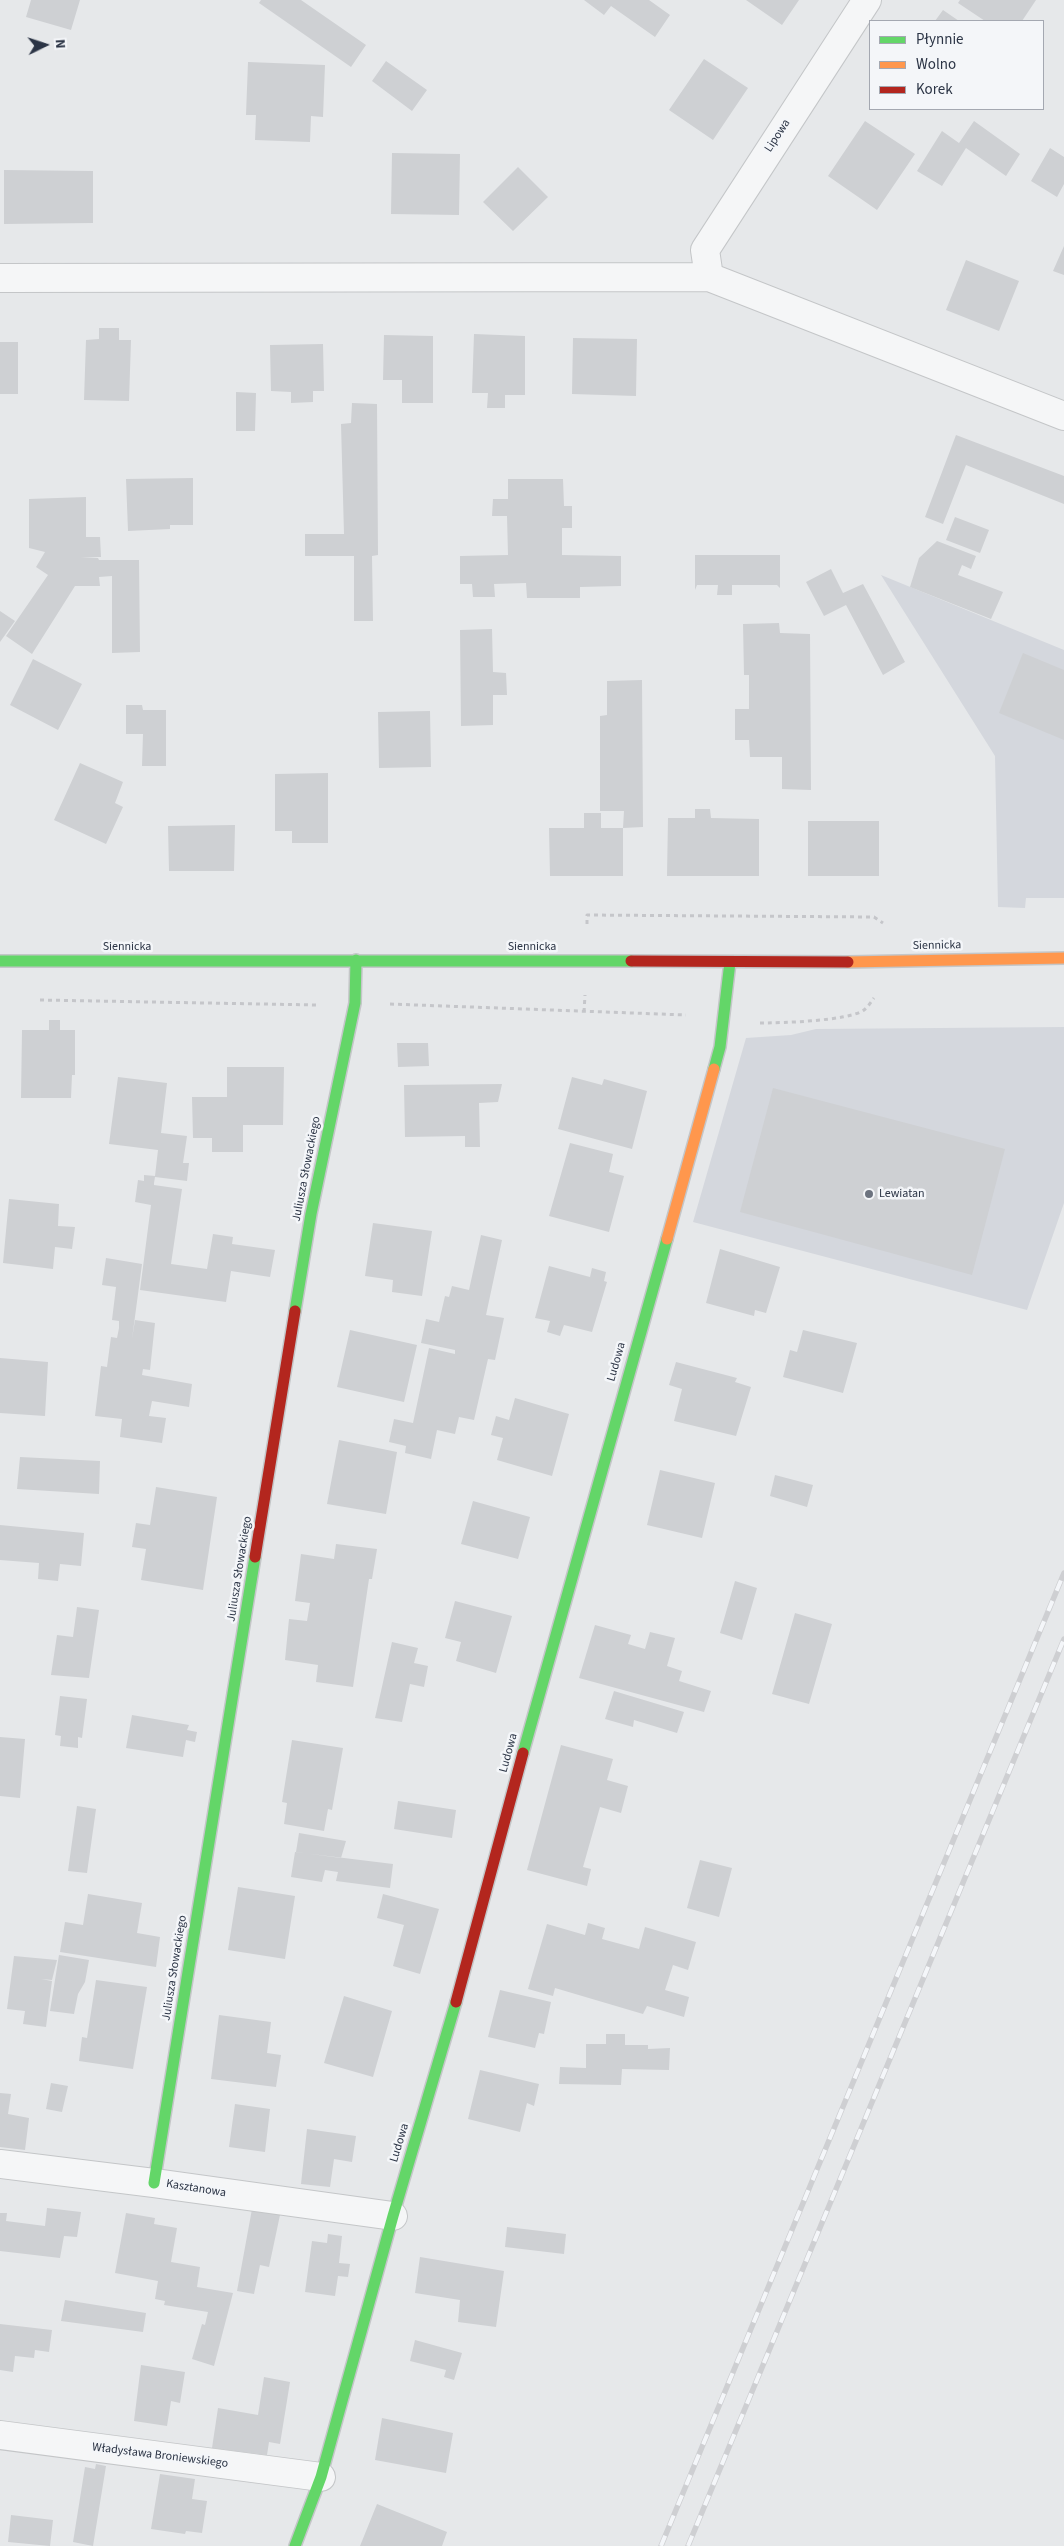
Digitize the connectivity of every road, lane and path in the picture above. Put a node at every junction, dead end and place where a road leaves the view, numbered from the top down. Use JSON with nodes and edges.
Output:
{"nodes":[{"id":1,"x":867,"y":0,"type":"edge"},
{"id":2,"x":709,"y":277,"type":"junction"},
{"id":3,"x":0,"y":278,"type":"edge"},
{"id":4,"x":1064,"y":416,"type":"edge"},
{"id":5,"x":874,"y":917,"type":"dead end"},
{"id":6,"x":586,"y":924,"type":"dead end"},
{"id":7,"x":1064,"y":958,"type":"edge"},
{"id":8,"x":356,"y":960,"type":"junction"},
{"id":9,"x":0,"y":961,"type":"edge"},
{"id":10,"x":730,"y":962,"type":"junction"},
{"id":11,"x":585,"y":993,"type":"dead end"},
{"id":12,"x":31,"y":1000,"type":"dead end"},
{"id":13,"x":318,"y":1004,"type":"dead end"},
{"id":14,"x":388,"y":1004,"type":"dead end"},
{"id":15,"x":863,"y":1011,"type":"dead end"},
{"id":16,"x":584,"y":1012,"type":"junction"},
{"id":17,"x":688,"y":1015,"type":"dead end"},
{"id":18,"x":754,"y":1023,"type":"dead end"},
{"id":19,"x":0,"y":2164,"type":"edge"},
{"id":20,"x":154,"y":2183,"type":"junction"},
{"id":21,"x":392,"y":2216,"type":"junction"},
{"id":22,"x":0,"y":2436,"type":"edge"},
{"id":23,"x":321,"y":2477,"type":"junction"},
{"id":24,"x":295,"y":2546,"type":"edge"}],
"edges":[{"from":1,"to":2,"type":"street","name":"Lipowa"},
{"from":2,"to":3,"type":"street"},
{"from":2,"to":4,"type":"street"},
{"from":5,"to":6,"type":"path"},
{"from":7,"to":10,"type":"street","name":"Siennicka"},
{"from":8,"to":9,"type":"street","name":"Siennicka"},
{"from":8,"to":10,"type":"street","name":"Siennicka"},
{"from":8,"to":20,"type":"street","name":"Juliusza Słowackiego"},
{"from":10,"to":21,"type":"street","name":"Ludowa"},
{"from":11,"to":16,"type":"path"},
{"from":12,"to":13,"type":"path"},
{"from":14,"to":16,"type":"path"},
{"from":15,"to":18,"type":"path"},
{"from":16,"to":17,"type":"path"},
{"from":19,"to":20,"type":"street","name":"Kasztanowa"},
{"from":20,"to":21,"type":"street","name":"Kasztanowa"},
{"from":21,"to":23,"type":"street","name":"Ludowa"},
{"from":22,"to":23,"type":"street","name":"Władysława Broniewskiego"},
{"from":23,"to":24,"type":"street","name":"Ludowa"}]}
